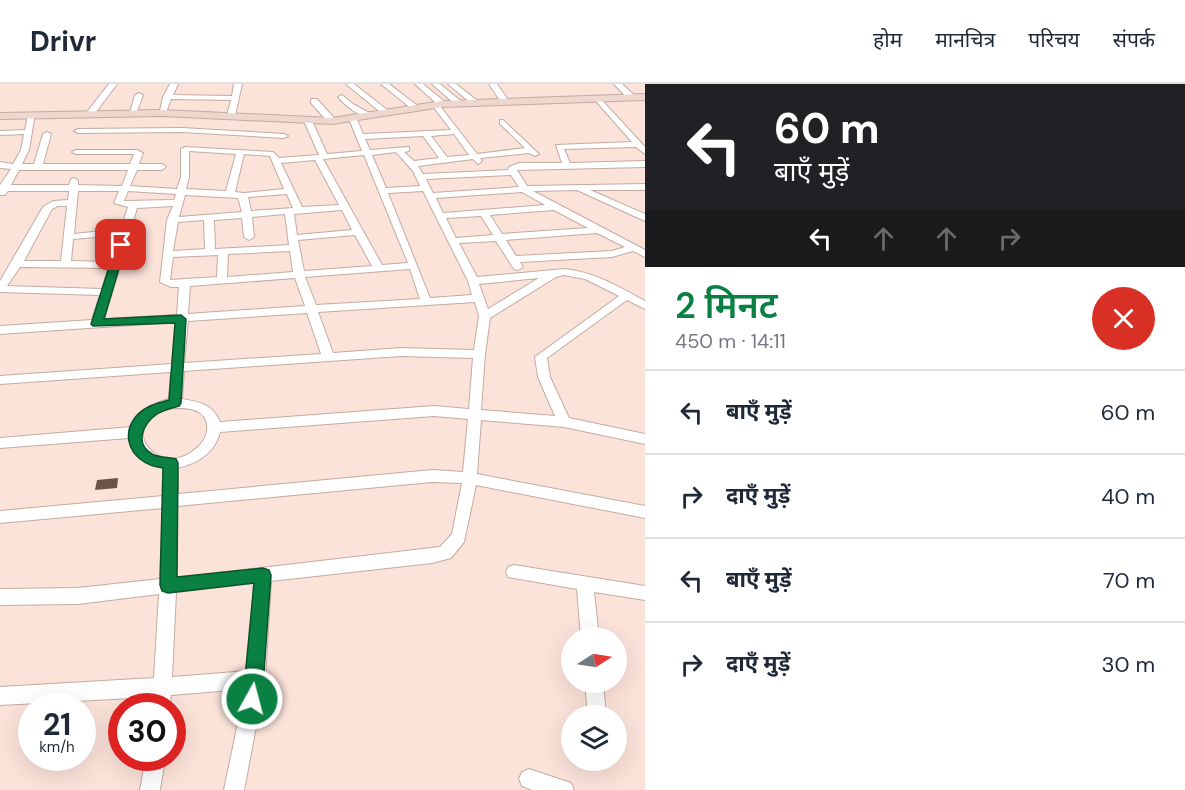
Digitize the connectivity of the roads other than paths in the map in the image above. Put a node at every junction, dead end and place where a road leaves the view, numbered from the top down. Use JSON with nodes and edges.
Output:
{"nodes":[{"id":1,"x":112,"y":84,"type":"edge"},
{"id":2,"x":174,"y":84,"type":"edge"},
{"id":3,"x":236,"y":84,"type":"edge"},
{"id":4,"x":350,"y":84,"type":"edge"},
{"id":5,"x":385,"y":84,"type":"edge"},
{"id":6,"x":419,"y":84,"type":"edge"},
{"id":7,"x":436,"y":84,"type":"edge"},
{"id":8,"x":452,"y":84,"type":"edge"},
{"id":9,"x":493,"y":84,"type":"edge"},
{"id":10,"x":618,"y":84,"type":"edge"},
{"id":11,"x":139,"y":95,"type":"dead end"},
{"id":12,"x":167,"y":97,"type":"junction"},
{"id":13,"x":342,"y":97,"type":"dead end"},
{"id":14,"x":631,"y":97,"type":"junction"},
{"id":15,"x":645,"y":97,"type":"edge"},
{"id":16,"x":236,"y":98,"type":"junction"},
{"id":17,"x":598,"y":98,"type":"junction"},
{"id":18,"x":504,"y":100,"type":"junction"},
{"id":19,"x":314,"y":101,"type":"dead end"},
{"id":20,"x":474,"y":102,"type":"junction"},
{"id":21,"x":459,"y":103,"type":"junction"},
{"id":22,"x":439,"y":105,"type":"junction"},
{"id":23,"x":415,"y":107,"type":"junction"},
{"id":24,"x":162,"y":113,"type":"junction"},
{"id":25,"x":387,"y":113,"type":"junction"},
{"id":26,"x":86,"y":114,"type":"junction"},
{"id":27,"x":132,"y":114,"type":"junction"},
{"id":28,"x":32,"y":115,"type":"junction"},
{"id":29,"x":0,"y":116,"type":"edge"},
{"id":30,"x":226,"y":116,"type":"junction"},
{"id":31,"x":371,"y":116,"type":"junction"},
{"id":32,"x":353,"y":119,"type":"junction"},
{"id":33,"x":332,"y":120,"type":"junction"},
{"id":34,"x":308,"y":121,"type":"junction"},
{"id":35,"x":502,"y":122,"type":"dead end"},
{"id":36,"x":78,"y":131,"type":"junction"},
{"id":37,"x":215,"y":131,"type":"junction"},
{"id":38,"x":27,"y":132,"type":"junction"},
{"id":39,"x":456,"y":132,"type":"junction"},
{"id":40,"x":0,"y":133,"type":"edge"},
{"id":41,"x":47,"y":134,"type":"dead end"},
{"id":42,"x":426,"y":134,"type":"junction"},
{"id":43,"x":284,"y":136,"type":"dead end"},
{"id":44,"x":360,"y":137,"type":"junction"},
{"id":45,"x":638,"y":144,"type":"junction"},
{"id":46,"x":207,"y":148,"type":"junction"},
{"id":47,"x":409,"y":149,"type":"dead end"},
{"id":48,"x":398,"y":150,"type":"junction"},
{"id":49,"x":531,"y":150,"type":"junction"},
{"id":50,"x":242,"y":151,"type":"junction"},
{"id":51,"x":75,"y":152,"type":"junction"},
{"id":52,"x":645,"y":152,"type":"edge"},
{"id":53,"x":366,"y":153,"type":"junction"},
{"id":54,"x":474,"y":156,"type":"junction"},
{"id":55,"x":321,"y":158,"type":"junction"},
{"id":56,"x":276,"y":161,"type":"junction"},
{"id":57,"x":445,"y":161,"type":"junction"},
{"id":58,"x":645,"y":164,"type":"edge"},
{"id":59,"x":0,"y":165,"type":"edge"},
{"id":60,"x":74,"y":166,"type":"junction"},
{"id":61,"x":544,"y":166,"type":"junction"},
{"id":62,"x":16,"y":167,"type":"junction"},
{"id":63,"x":38,"y":167,"type":"junction"},
{"id":64,"x":135,"y":167,"type":"junction"},
{"id":65,"x":162,"y":167,"type":"dead end"},
{"id":66,"x":513,"y":172,"type":"junction"},
{"id":67,"x":487,"y":173,"type":"junction"},
{"id":68,"x":576,"y":176,"type":"junction"},
{"id":69,"x":422,"y":181,"type":"junction"},
{"id":70,"x":645,"y":187,"type":"edge"},
{"id":71,"x":73,"y":188,"type":"junction"},
{"id":72,"x":125,"y":188,"type":"junction"},
{"id":73,"x":2,"y":190,"type":"edge"},
{"id":74,"x":181,"y":190,"type":"junction"},
{"id":75,"x":288,"y":190,"type":"junction"},
{"id":76,"x":382,"y":190,"type":"junction"},
{"id":77,"x":525,"y":190,"type":"junction"},
{"id":78,"x":230,"y":194,"type":"junction"},
{"id":79,"x":249,"y":194,"type":"dead end"},
{"id":80,"x":71,"y":203,"type":"junction"},
{"id":81,"x":177,"y":203,"type":"junction"},
{"id":82,"x":133,"y":205,"type":"junction"},
{"id":83,"x":345,"y":207,"type":"junction"},
{"id":84,"x":556,"y":207,"type":"junction"},
{"id":85,"x":294,"y":212,"type":"junction"},
{"id":86,"x":484,"y":213,"type":"junction"},
{"id":87,"x":246,"y":214,"type":"junction"},
{"id":88,"x":439,"y":216,"type":"junction"},
{"id":89,"x":209,"y":218,"type":"junction"},
{"id":90,"x":645,"y":218,"type":"edge"},
{"id":91,"x":172,"y":220,"type":"junction"},
{"id":92,"x":598,"y":230,"type":"junction"},
{"id":93,"x":125,"y":231,"type":"junction"},
{"id":94,"x":358,"y":232,"type":"junction"},
{"id":95,"x":69,"y":237,"type":"junction"},
{"id":96,"x":249,"y":237,"type":"dead end"},
{"id":97,"x":500,"y":237,"type":"junction"},
{"id":98,"x":452,"y":240,"type":"junction"},
{"id":99,"x":293,"y":243,"type":"junction"},
{"id":100,"x":634,"y":248,"type":"junction"},
{"id":101,"x":210,"y":251,"type":"junction"},
{"id":102,"x":223,"y":251,"type":"junction"},
{"id":103,"x":167,"y":254,"type":"junction"},
{"id":104,"x":645,"y":254,"type":"edge"},
{"id":105,"x":514,"y":259,"type":"junction"},
{"id":106,"x":17,"y":264,"type":"junction"},
{"id":107,"x":66,"y":264,"type":"junction"},
{"id":108,"x":114,"y":265,"type":"junction"},
{"id":109,"x":414,"y":266,"type":"junction"},
{"id":110,"x":378,"y":268,"type":"junction"},
{"id":111,"x":553,"y":274,"type":"junction"},
{"id":112,"x":300,"y":275,"type":"junction"},
{"id":113,"x":524,"y":277,"type":"junction"},
{"id":114,"x":222,"y":280,"type":"junction"},
{"id":115,"x":473,"y":281,"type":"junction"},
{"id":116,"x":185,"y":284,"type":"junction"},
{"id":117,"x":0,"y":289,"type":"edge"},
{"id":118,"x":107,"y":292,"type":"junction"},
{"id":119,"x":626,"y":296,"type":"junction"},
{"id":120,"x":480,"y":298,"type":"junction"},
{"id":121,"x":426,"y":301,"type":"junction"},
{"id":122,"x":645,"y":306,"type":"edge"},
{"id":123,"x":312,"y":310,"type":"junction"},
{"id":124,"x":485,"y":316,"type":"junction"},
{"id":125,"x":181,"y":319,"type":"junction"},
{"id":126,"x":97,"y":324,"type":"junction"},
{"id":127,"x":0,"y":330,"type":"edge"},
{"id":128,"x":478,"y":354,"type":"junction"},
{"id":129,"x":329,"y":358,"type":"junction"},
{"id":130,"x":178,"y":369,"type":"junction"},
{"id":131,"x":0,"y":380,"type":"edge"},
{"id":132,"x":175,"y":403,"type":"junction"},
{"id":133,"x":476,"y":415,"type":"junction"},
{"id":134,"x":564,"y":422,"type":"junction"},
{"id":135,"x":216,"y":427,"type":"junction"},
{"id":136,"x":135,"y":432,"type":"junction"},
{"id":137,"x":645,"y":439,"type":"edge"},
{"id":138,"x":0,"y":443,"type":"edge"},
{"id":139,"x":171,"y":463,"type":"junction"},
{"id":140,"x":470,"y":478,"type":"junction"},
{"id":141,"x":171,"y":502,"type":"junction"},
{"id":142,"x":645,"y":512,"type":"edge"},
{"id":143,"x":0,"y":517,"type":"edge"},
{"id":144,"x":514,"y":572,"type":"dead end"},
{"id":145,"x":263,"y":575,"type":"junction"},
{"id":146,"x":585,"y":584,"type":"junction"},
{"id":147,"x":168,"y":585,"type":"junction"},
{"id":148,"x":645,"y":593,"type":"edge"},
{"id":149,"x":0,"y":597,"type":"edge"},
{"id":150,"x":589,"y":627,"type":"edge"},
{"id":151,"x":256,"y":679,"type":"junction"},
{"id":152,"x":162,"y":687,"type":"junction"},
{"id":153,"x":162,"y":693,"type":"edge"},
{"id":154,"x":0,"y":696,"type":"edge"},
{"id":155,"x":154,"y":771,"type":"edge"},
{"id":156,"x":529,"y":778,"type":"dead end"},
{"id":157,"x":150,"y":790,"type":"edge"},
{"id":158,"x":234,"y":790,"type":"edge"},
{"id":159,"x":564,"y":790,"type":"edge"}],
"edges":[{"from":1,"to":26,"type":"street"},
{"from":2,"to":12,"type":"street"},
{"from":3,"to":16,"type":"street"},
{"from":4,"to":25,"type":"street"},
{"from":5,"to":23,"type":"street"},
{"from":6,"to":22,"type":"street"},
{"from":7,"to":21,"type":"street"},
{"from":8,"to":20,"type":"street"},
{"from":9,"to":18,"type":"street"},
{"from":10,"to":14,"type":"street"},
{"from":11,"to":27,"type":"street"},
{"from":12,"to":16,"type":"street"},
{"from":12,"to":24,"type":"street"},
{"from":13,"to":31,"type":"street"},
{"from":14,"to":15,"type":"main road"},
{"from":14,"to":17,"type":"main road"},
{"from":16,"to":30,"type":"street"},
{"from":17,"to":18,"type":"main road"},
{"from":17,"to":45,"type":"street"},
{"from":18,"to":20,"type":"main road"},
{"from":19,"to":33,"type":"street"},
{"from":20,"to":21,"type":"main road"},
{"from":21,"to":22,"type":"main road"},
{"from":22,"to":23,"type":"main road"},
{"from":22,"to":39,"type":"street"},
{"from":23,"to":25,"type":"main road"},
{"from":24,"to":27,"type":"main road"},
{"from":24,"to":30,"type":"main road"},
{"from":25,"to":31,"type":"main road"},
{"from":26,"to":27,"type":"main road"},
{"from":26,"to":28,"type":"main road"},
{"from":26,"to":36,"type":"street"},
{"from":28,"to":29,"type":"main road"},
{"from":28,"to":38,"type":"street"},
{"from":30,"to":34,"type":"main road"},
{"from":30,"to":37,"type":"street"},
{"from":31,"to":32,"type":"main road"},
{"from":32,"to":33,"type":"main road"},
{"from":32,"to":44,"type":"street"},
{"from":33,"to":34,"type":"main road"},
{"from":34,"to":55,"type":"street"},
{"from":35,"to":49,"type":"street"},
{"from":36,"to":37,"type":"street"},
{"from":36,"to":51,"type":"street"},
{"from":37,"to":43,"type":"street"},
{"from":37,"to":46,"type":"street"},
{"from":38,"to":40,"type":"street"},
{"from":38,"to":62,"type":"street"},
{"from":39,"to":42,"type":"street"},
{"from":39,"to":54,"type":"street"},
{"from":41,"to":63,"type":"street"},
{"from":42,"to":44,"type":"street"},
{"from":42,"to":57,"type":"street"},
{"from":44,"to":53,"type":"street"},
{"from":45,"to":52,"type":"street"},
{"from":45,"to":68,"type":"street"},
{"from":46,"to":50,"type":"street"},
{"from":46,"to":74,"type":"street"},
{"from":47,"to":48,"type":"street"},
{"from":48,"to":53,"type":"street"},
{"from":48,"to":69,"type":"street"},
{"from":49,"to":54,"type":"street"},
{"from":49,"to":61,"type":"street"},
{"from":50,"to":56,"type":"street"},
{"from":50,"to":78,"type":"street"},
{"from":51,"to":60,"type":"street"},
{"from":51,"to":64,"type":"street"},
{"from":53,"to":55,"type":"street"},
{"from":53,"to":76,"type":"street"},
{"from":54,"to":57,"type":"street"},
{"from":54,"to":67,"type":"street"},
{"from":55,"to":56,"type":"street"},
{"from":55,"to":83,"type":"street"},
{"from":56,"to":75,"type":"street"},
{"from":57,"to":69,"type":"street"},
{"from":58,"to":68,"type":"street"},
{"from":59,"to":62,"type":"street"},
{"from":60,"to":63,"type":"street"},
{"from":60,"to":64,"type":"street"},
{"from":60,"to":71,"type":"street"},
{"from":61,"to":66,"type":"street"},
{"from":61,"to":68,"type":"street"},
{"from":62,"to":63,"type":"street"},
{"from":62,"to":73,"type":"street"},
{"from":64,"to":65,"type":"street"},
{"from":64,"to":72,"type":"street"},
{"from":66,"to":67,"type":"street"},
{"from":66,"to":77,"type":"street"},
{"from":67,"to":69,"type":"street"},
{"from":68,"to":70,"type":"street"},
{"from":68,"to":77,"type":"street"},
{"from":68,"to":90,"type":"street"},
{"from":69,"to":76,"type":"street"},
{"from":69,"to":77,"type":"street"},
{"from":69,"to":88,"type":"street"},
{"from":71,"to":72,"type":"street"},
{"from":71,"to":73,"type":"street"},
{"from":71,"to":80,"type":"street"},
{"from":72,"to":74,"type":"street"},
{"from":72,"to":82,"type":"street"},
{"from":74,"to":78,"type":"street"},
{"from":74,"to":81,"type":"street"},
{"from":75,"to":79,"type":"street"},
{"from":75,"to":85,"type":"street"},
{"from":76,"to":109,"type":"street"},
{"from":77,"to":84,"type":"street"},
{"from":78,"to":87,"type":"street"},
{"from":80,"to":95,"type":"street"},
{"from":80,"to":106,"type":"street"},
{"from":81,"to":82,"type":"street"},
{"from":81,"to":91,"type":"street"},
{"from":82,"to":93,"type":"street"},
{"from":83,"to":85,"type":"street"},
{"from":83,"to":94,"type":"street"},
{"from":84,"to":86,"type":"street"},
{"from":84,"to":92,"type":"street"},
{"from":85,"to":87,"type":"street"},
{"from":85,"to":99,"type":"street"},
{"from":86,"to":88,"type":"street"},
{"from":86,"to":97,"type":"street"},
{"from":87,"to":89,"type":"street"},
{"from":87,"to":96,"type":"street"},
{"from":88,"to":98,"type":"street"},
{"from":89,"to":91,"type":"street"},
{"from":89,"to":101,"type":"street"},
{"from":91,"to":103,"type":"street"},
{"from":92,"to":97,"type":"street"},
{"from":92,"to":100,"type":"street"},
{"from":93,"to":95,"type":"street"},
{"from":93,"to":108,"type":"street"},
{"from":94,"to":99,"type":"street"},
{"from":94,"to":110,"type":"street"},
{"from":95,"to":107,"type":"street"},
{"from":97,"to":98,"type":"street"},
{"from":97,"to":105,"type":"street"},
{"from":98,"to":115,"type":"street"},
{"from":99,"to":102,"type":"street"},
{"from":99,"to":112,"type":"street"},
{"from":100,"to":104,"type":"street"},
{"from":100,"to":105,"type":"street"},
{"from":101,"to":102,"type":"street"},
{"from":101,"to":103,"type":"street"},
{"from":102,"to":114,"type":"street"},
{"from":103,"to":116,"type":"street"},
{"from":105,"to":113,"type":"street"},
{"from":106,"to":107,"type":"street"},
{"from":106,"to":117,"type":"street"},
{"from":107,"to":108,"type":"street"},
{"from":108,"to":118,"type":"street"},
{"from":109,"to":110,"type":"street"},
{"from":109,"to":121,"type":"street"},
{"from":110,"to":112,"type":"street"},
{"from":111,"to":113,"type":"street"},
{"from":111,"to":119,"type":"street"},
{"from":111,"to":124,"type":"street"},
{"from":112,"to":114,"type":"street"},
{"from":112,"to":123,"type":"street"},
{"from":113,"to":115,"type":"street"},
{"from":114,"to":116,"type":"street"},
{"from":115,"to":120,"type":"street"},
{"from":116,"to":125,"type":"street"},
{"from":117,"to":118,"type":"street"},
{"from":118,"to":126,"type":"street"},
{"from":119,"to":122,"type":"street"},
{"from":119,"to":134,"type":"street"},
{"from":120,"to":121,"type":"street"},
{"from":120,"to":124,"type":"street"},
{"from":121,"to":123,"type":"street"},
{"from":123,"to":125,"type":"street"},
{"from":123,"to":129,"type":"street"},
{"from":124,"to":128,"type":"street"},
{"from":125,"to":126,"type":"street"},
{"from":125,"to":130,"type":"street"},
{"from":126,"to":127,"type":"street"},
{"from":128,"to":129,"type":"street"},
{"from":128,"to":133,"type":"street"},
{"from":129,"to":130,"type":"street"},
{"from":130,"to":131,"type":"street"},
{"from":130,"to":132,"type":"street"},
{"from":132,"to":135,"type":"street"},
{"from":132,"to":136,"type":"street"},
{"from":133,"to":134,"type":"street"},
{"from":133,"to":135,"type":"street"},
{"from":133,"to":140,"type":"street"},
{"from":134,"to":137,"type":"street"},
{"from":135,"to":139,"type":"street"},
{"from":136,"to":138,"type":"street"},
{"from":136,"to":139,"type":"street"},
{"from":139,"to":141,"type":"street"},
{"from":140,"to":141,"type":"street"},
{"from":140,"to":142,"type":"street"},
{"from":140,"to":145,"type":"street"},
{"from":141,"to":143,"type":"street"},
{"from":141,"to":147,"type":"street"},
{"from":144,"to":146,"type":"street"},
{"from":145,"to":147,"type":"street"},
{"from":145,"to":151,"type":"street"},
{"from":146,"to":148,"type":"street"},
{"from":146,"to":150,"type":"street"},
{"from":147,"to":149,"type":"street"},
{"from":147,"to":152,"type":"street"},
{"from":151,"to":152,"type":"street"},
{"from":151,"to":158,"type":"street"},
{"from":152,"to":153,"type":"street"},
{"from":152,"to":154,"type":"street"},
{"from":155,"to":157,"type":"street"},
{"from":156,"to":159,"type":"street"}]}
